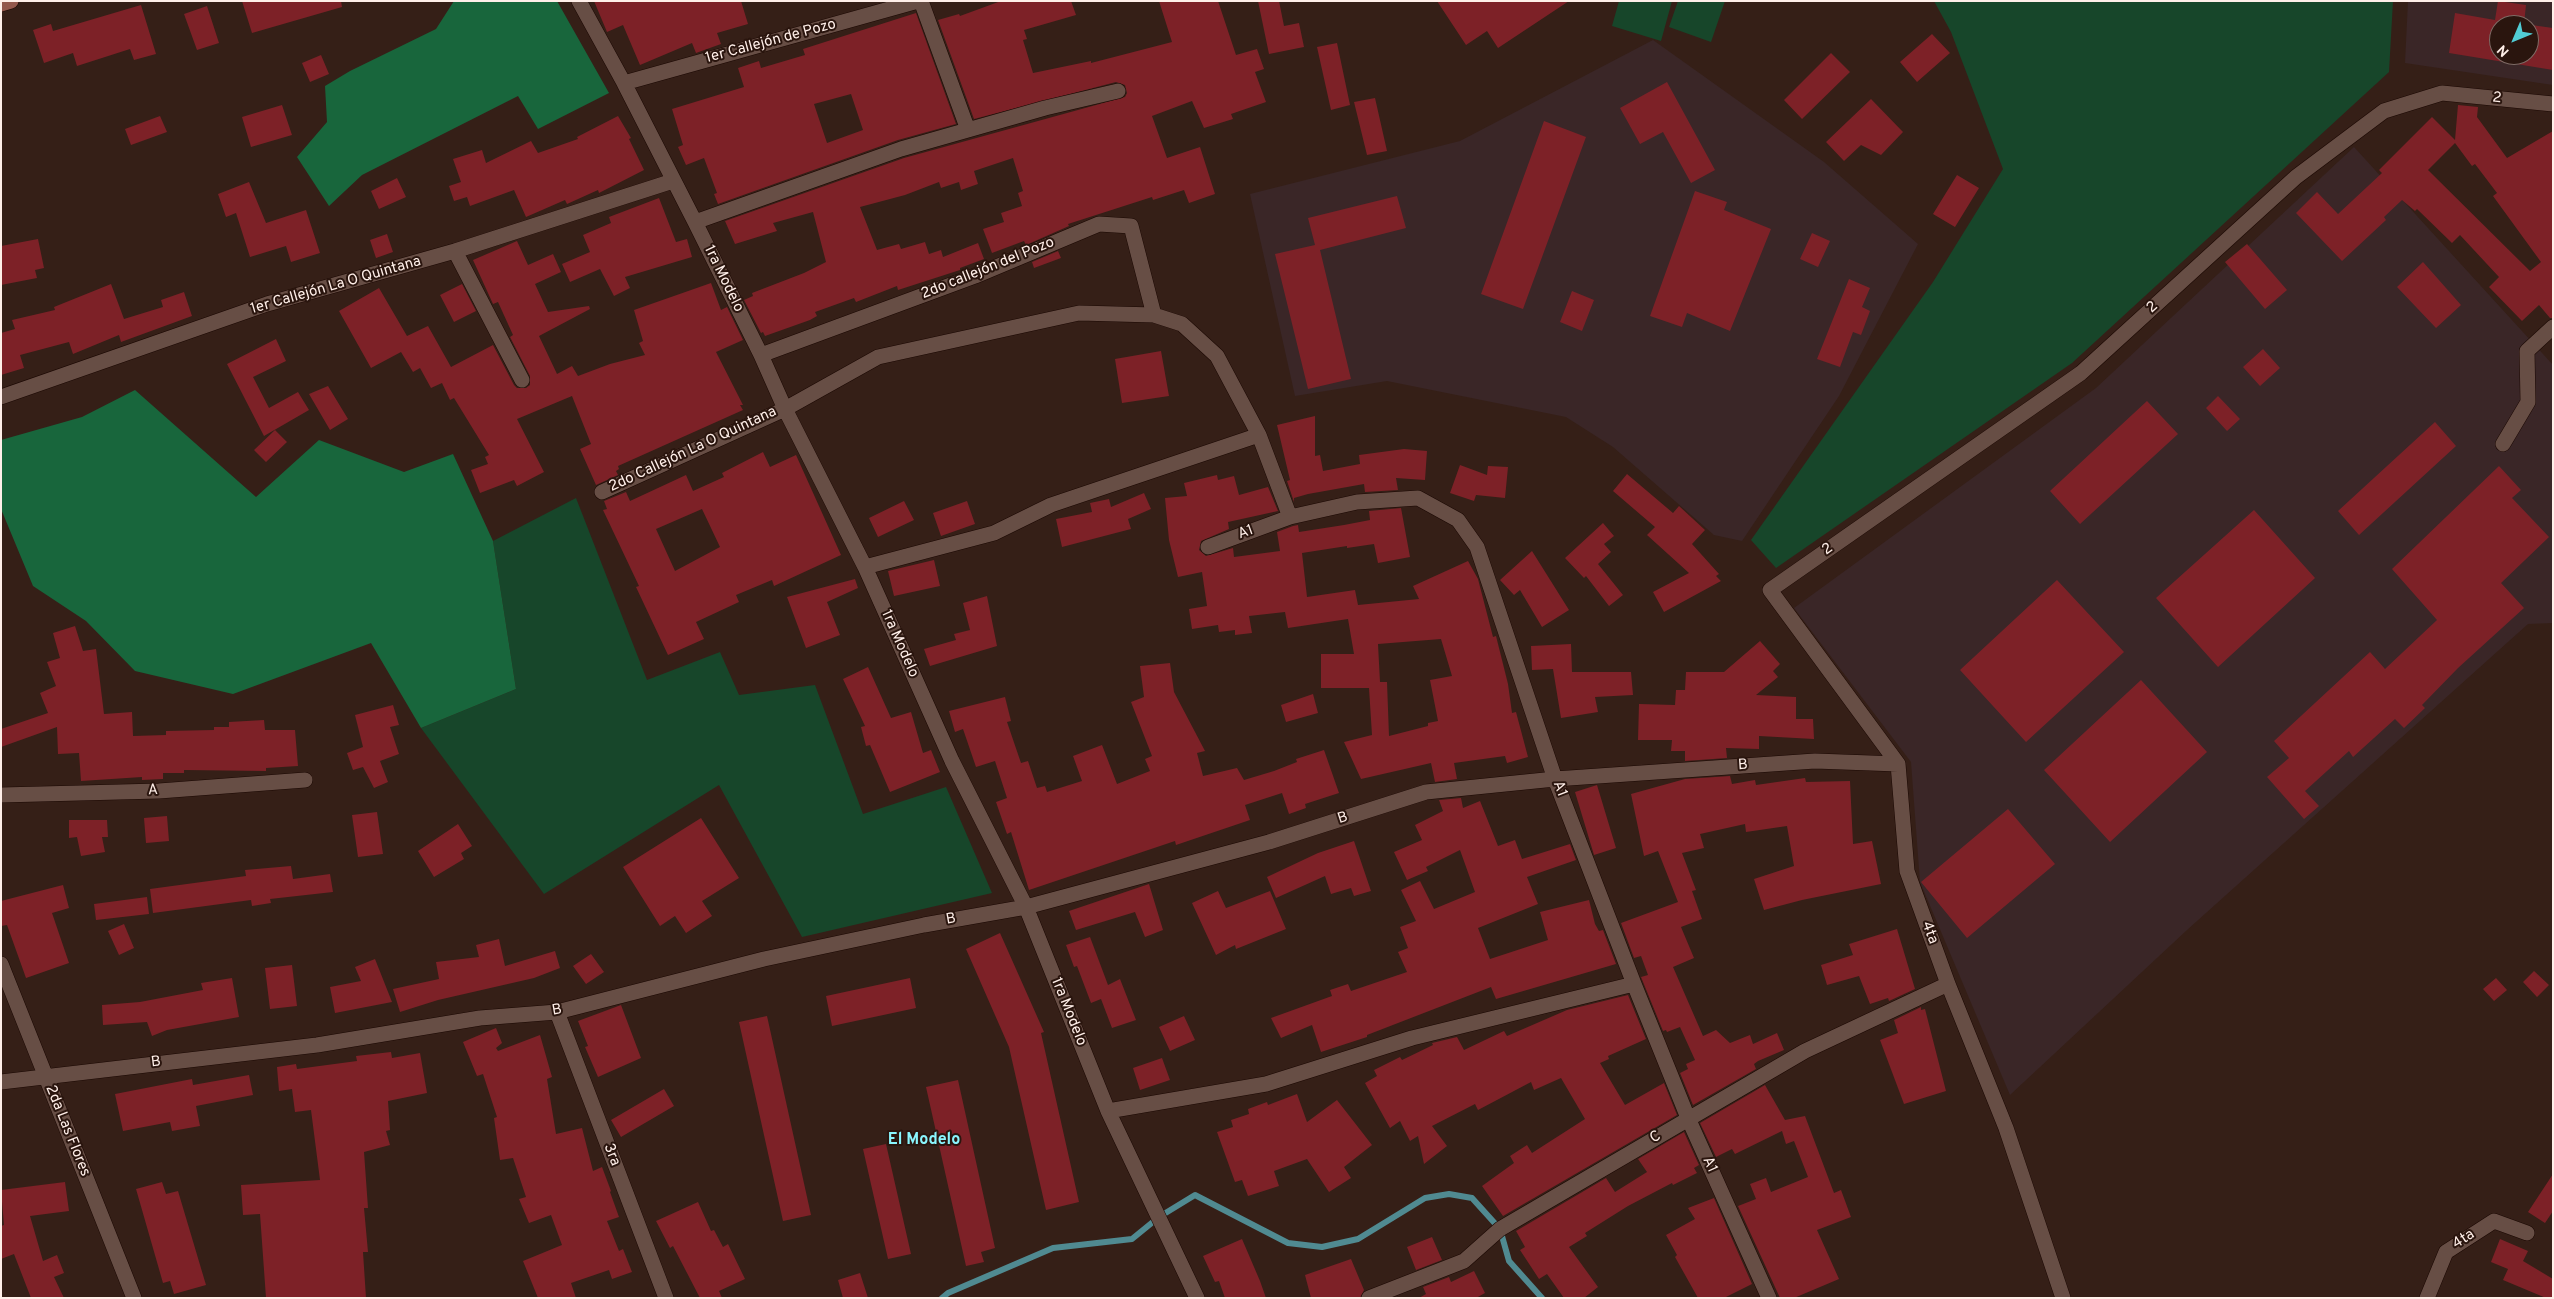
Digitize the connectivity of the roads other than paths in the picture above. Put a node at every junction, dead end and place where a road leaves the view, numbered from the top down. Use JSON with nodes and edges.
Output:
{"nodes":[{"id":1,"x":12,"y":1,"type":"edge"},
{"id":2,"x":579,"y":1,"type":"edge"},
{"id":3,"x":920,"y":1,"type":"edge"},
{"id":4,"x":1,"y":4,"type":"edge"},
{"id":5,"x":624,"y":83,"type":"junction"},
{"id":6,"x":1118,"y":91,"type":"dead end"},
{"id":7,"x":2553,"y":104,"type":"edge"},
{"id":8,"x":968,"y":130,"type":"junction"},
{"id":9,"x":673,"y":181,"type":"junction"},
{"id":10,"x":695,"y":222,"type":"junction"},
{"id":11,"x":455,"y":251,"type":"junction"},
{"id":12,"x":1154,"y":315,"type":"junction"},
{"id":13,"x":2553,"y":327,"type":"edge"},
{"id":14,"x":761,"y":356,"type":"junction"},
{"id":15,"x":522,"y":380,"type":"dead end"},
{"id":16,"x":1,"y":397,"type":"edge"},
{"id":17,"x":784,"y":409,"type":"junction"},
{"id":18,"x":1259,"y":435,"type":"junction"},
{"id":19,"x":2503,"y":444,"type":"dead end"},
{"id":20,"x":602,"y":492,"type":"dead end"},
{"id":21,"x":1290,"y":517,"type":"junction"},
{"id":22,"x":1208,"y":547,"type":"dead end"},
{"id":23,"x":865,"y":567,"type":"junction"},
{"id":24,"x":1898,"y":764,"type":"junction"},
{"id":25,"x":1555,"y":779,"type":"junction"},
{"id":26,"x":305,"y":780,"type":"dead end"},
{"id":27,"x":1,"y":795,"type":"edge"},
{"id":28,"x":1026,"y":907,"type":"junction"},
{"id":29,"x":1,"y":964,"type":"edge"},
{"id":30,"x":1634,"y":984,"type":"junction"},
{"id":31,"x":1948,"y":984,"type":"junction"},
{"id":32,"x":556,"y":1012,"type":"junction"},
{"id":33,"x":45,"y":1076,"type":"junction"},
{"id":34,"x":1,"y":1082,"type":"edge"},
{"id":35,"x":1108,"y":1111,"type":"junction"},
{"id":36,"x":1688,"y":1118,"type":"junction"},
{"id":37,"x":2527,"y":1234,"type":"dead end"},
{"id":38,"x":134,"y":1298,"type":"edge"},
{"id":39,"x":666,"y":1298,"type":"edge"},
{"id":40,"x":1197,"y":1298,"type":"edge"},
{"id":41,"x":1369,"y":1298,"type":"edge"},
{"id":42,"x":1769,"y":1298,"type":"edge"},
{"id":43,"x":2063,"y":1298,"type":"edge"},
{"id":44,"x":2427,"y":1298,"type":"edge"}],
"edges":[{"from":1,"to":4,"type":"main road"},
{"from":2,"to":5,"type":"street","name":"1ra Modelo"},
{"from":3,"to":5,"type":"street","name":"1er Callejón de Pozo"},
{"from":3,"to":8,"type":"street"},
{"from":5,"to":9,"type":"street","name":"1ra Modelo"},
{"from":6,"to":8,"type":"street"},
{"from":7,"to":24,"type":"street","name":"2"},
{"from":8,"to":10,"type":"street"},
{"from":9,"to":10,"type":"street","name":"1ra Modelo"},
{"from":9,"to":11,"type":"street","name":"1er Callejón La O Quintana"},
{"from":10,"to":14,"type":"street","name":"1ra Modelo"},
{"from":11,"to":15,"type":"street"},
{"from":11,"to":16,"type":"street","name":"1er Callejón La O Quintana"},
{"from":12,"to":14,"type":"street","name":"2do callejón del Pozo"},
{"from":12,"to":17,"type":"street","name":"2do Callejón La O Quintana"},
{"from":12,"to":18,"type":"street","name":"2do Callejón La O Quintana"},
{"from":13,"to":19,"type":"street"},
{"from":14,"to":17,"type":"street","name":"1ra Modelo"},
{"from":17,"to":20,"type":"street","name":"2do Callejón La O Quintana"},
{"from":17,"to":23,"type":"street","name":"1ra Modelo"},
{"from":18,"to":21,"type":"street","name":"2do Callejón La O Quintana"},
{"from":18,"to":23,"type":"street"},
{"from":21,"to":22,"type":"street","name":"A1"},
{"from":21,"to":25,"type":"street","name":"A1"},
{"from":23,"to":28,"type":"street","name":"1ra Modelo"},
{"from":24,"to":25,"type":"street","name":"B"},
{"from":24,"to":31,"type":"street","name":"4ta"},
{"from":25,"to":28,"type":"street","name":"B"},
{"from":25,"to":30,"type":"street","name":"A1"},
{"from":26,"to":27,"type":"street","name":"A"},
{"from":28,"to":32,"type":"street","name":"B"},
{"from":28,"to":35,"type":"street","name":"1ra Modelo"},
{"from":29,"to":33,"type":"street","name":"2da Las Flores"},
{"from":30,"to":35,"type":"street"},
{"from":30,"to":36,"type":"street","name":"A1"},
{"from":31,"to":36,"type":"street","name":"C"},
{"from":31,"to":43,"type":"street","name":"4ta"},
{"from":32,"to":33,"type":"street","name":"B"},
{"from":32,"to":39,"type":"street","name":"3ra"},
{"from":33,"to":34,"type":"street","name":"B"},
{"from":33,"to":38,"type":"street","name":"2da Las Flores"},
{"from":35,"to":40,"type":"street","name":"1ra Modelo"},
{"from":36,"to":41,"type":"street","name":"C"},
{"from":36,"to":42,"type":"street","name":"A1"},
{"from":37,"to":44,"type":"street","name":"4ta"}]}
